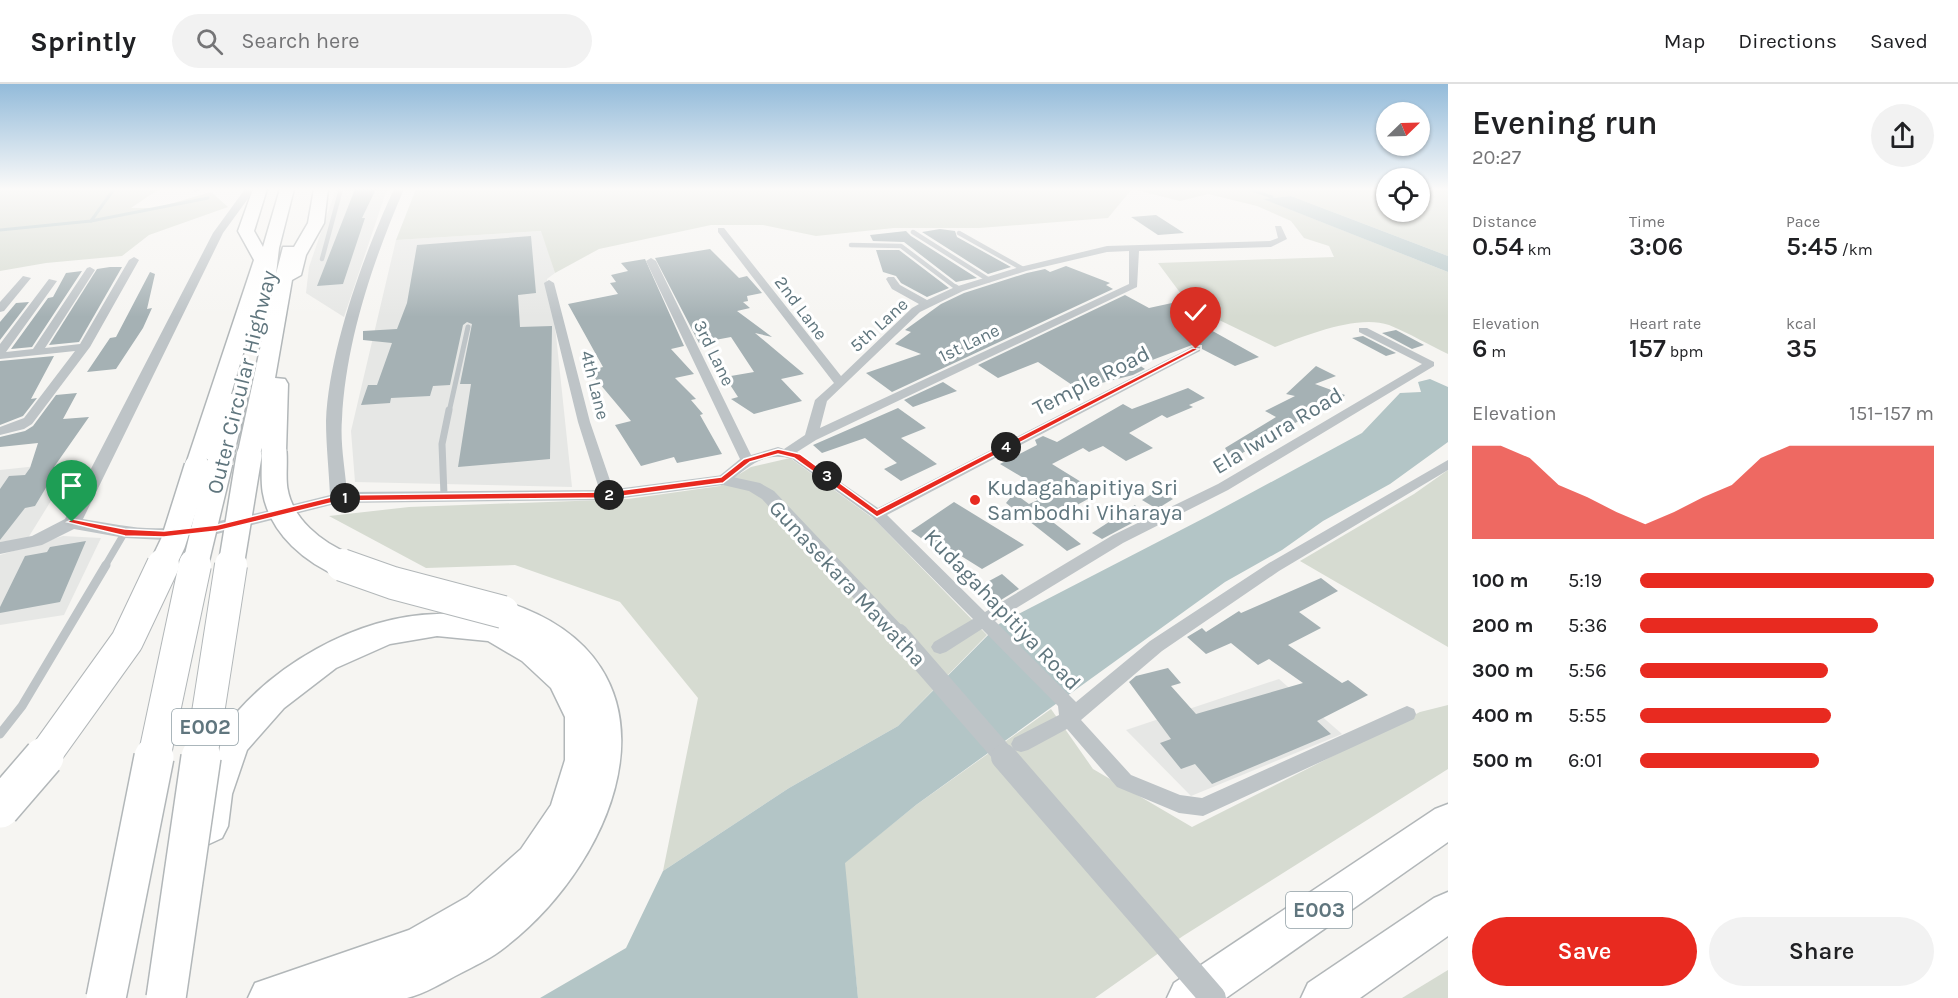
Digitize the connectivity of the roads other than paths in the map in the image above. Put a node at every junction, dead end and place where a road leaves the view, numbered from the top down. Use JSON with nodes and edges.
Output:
{"nodes":[{"id":1,"x":219,"y":232,"type":"edge"},
{"id":2,"x":247,"y":232,"type":"edge"},
{"id":3,"x":259,"y":232,"type":"edge"},
{"id":4,"x":268,"y":232,"type":"edge"},
{"id":5,"x":278,"y":232,"type":"edge"},
{"id":6,"x":281,"y":232,"type":"edge"},
{"id":7,"x":291,"y":232,"type":"edge"},
{"id":8,"x":300,"y":232,"type":"edge"},
{"id":9,"x":311,"y":232,"type":"edge"},
{"id":10,"x":329,"y":232,"type":"edge"},
{"id":11,"x":380,"y":232,"type":"edge"},
{"id":12,"x":723,"y":232,"type":"edge"},
{"id":13,"x":913,"y":232,"type":"dead end"},
{"id":14,"x":1280,"y":232,"type":"edge"},
{"id":15,"x":959,"y":234,"type":"dead end"},
{"id":16,"x":851,"y":245,"type":"dead end"},
{"id":17,"x":1134,"y":249,"type":"junction"},
{"id":18,"x":273,"y":255,"type":"junction"},
{"id":19,"x":322,"y":259,"type":"dead end"},
{"id":20,"x":134,"y":260,"type":"dead end"},
{"id":21,"x":651,"y":261,"type":"dead end"},
{"id":22,"x":1023,"y":269,"type":"junction"},
{"id":23,"x":90,"y":270,"type":"dead end"},
{"id":24,"x":26,"y":278,"type":"dead end"},
{"id":25,"x":891,"y":279,"type":"dead end"},
{"id":26,"x":989,"y":280,"type":"junction"},
{"id":27,"x":51,"y":281,"type":"dead end"},
{"id":28,"x":549,"y":283,"type":"dead end"},
{"id":29,"x":959,"y":289,"type":"junction"},
{"id":30,"x":928,"y":304,"type":"junction"},
{"id":31,"x":0,"y":309,"type":"edge"},
{"id":32,"x":468,"y":327,"type":"dead end"},
{"id":33,"x":1363,"y":330,"type":"dead end"},
{"id":34,"x":84,"y":347,"type":"junction"},
{"id":35,"x":1196,"y":349,"type":"dead end"},
{"id":36,"x":37,"y":351,"type":"junction"},
{"id":37,"x":0,"y":354,"type":"edge"},
{"id":38,"x":840,"y":383,"type":"junction"},
{"id":39,"x":0,"y":431,"type":"edge"},
{"id":40,"x":811,"y":437,"type":"junction"},
{"id":41,"x":788,"y":452,"type":"junction"},
{"id":42,"x":235,"y":459,"type":"junction"},
{"id":43,"x":747,"y":460,"type":"junction"},
{"id":44,"x":1448,"y":464,"type":"edge"},
{"id":45,"x":723,"y":480,"type":"junction"},
{"id":46,"x":444,"y":495,"type":"junction"},
{"id":47,"x":608,"y":495,"type":"junction"},
{"id":48,"x":339,"y":498,"type":"junction"},
{"id":49,"x":877,"y":514,"type":"junction"},
{"id":50,"x":72,"y":522,"type":"junction"},
{"id":51,"x":125,"y":532,"type":"junction"},
{"id":52,"x":0,"y":548,"type":"edge"},
{"id":53,"x":986,"y":621,"type":"junction"},
{"id":54,"x":940,"y":647,"type":"dead end"},
{"id":55,"x":1068,"y":711,"type":"junction"},
{"id":56,"x":1407,"y":714,"type":"dead end"},
{"id":57,"x":0,"y":734,"type":"edge"},
{"id":58,"x":1021,"y":744,"type":"dead end"},
{"id":59,"x":0,"y":808,"type":"edge"},
{"id":60,"x":1448,"y":821,"type":"edge"},
{"id":61,"x":1448,"y":912,"type":"edge"},
{"id":62,"x":106,"y":998,"type":"edge"},
{"id":63,"x":166,"y":998,"type":"edge"},
{"id":64,"x":178,"y":998,"type":"edge"},
{"id":65,"x":270,"y":998,"type":"edge"},
{"id":66,"x":352,"y":998,"type":"edge"},
{"id":67,"x":1189,"y":998,"type":"edge"},
{"id":68,"x":1213,"y":998,"type":"edge"},
{"id":69,"x":1323,"y":998,"type":"edge"}],
"edges":[{"from":1,"to":50,"type":"street"},
{"from":2,"to":18,"type":"highway"},
{"from":3,"to":18,"type":"highway"},
{"from":4,"to":18,"type":"highway"},
{"from":5,"to":18,"type":"highway","name":"Outer Circular Highway","number":"E002"},
{"from":6,"to":18,"type":"highway"},
{"from":7,"to":18,"type":"highway","name":"Outer Circular Highway","number":"E002"},
{"from":8,"to":18,"type":"highway"},
{"from":9,"to":42,"type":"highway"},
{"from":10,"to":19,"type":"lane"},
{"from":11,"to":48,"type":"street"},
{"from":12,"to":38,"type":"street","name":"2nd Lane"},
{"from":13,"to":26,"type":"lane"},
{"from":14,"to":17,"type":"street","name":"5th Lane"},
{"from":15,"to":22,"type":"lane"},
{"from":16,"to":29,"type":"lane"},
{"from":17,"to":22,"type":"street","name":"5th Lane"},
{"from":17,"to":40,"type":"street","name":"1st Lane"},
{"from":18,"to":42,"type":"highway","name":"Outer Circular Highway","number":"E002"},
{"from":18,"to":42,"type":"highway","name":"Outer Circular Highway","number":"E002"},
{"from":20,"to":34,"type":"street"},
{"from":21,"to":43,"type":"street","name":"3rd Lane"},
{"from":22,"to":26,"type":"street","name":"5th Lane"},
{"from":23,"to":36,"type":"street"},
{"from":24,"to":31,"type":"street"},
{"from":25,"to":30,"type":"street"},
{"from":26,"to":29,"type":"street","name":"5th Lane"},
{"from":27,"to":37,"type":"street"},
{"from":28,"to":47,"type":"street","name":"4th Lane"},
{"from":29,"to":30,"type":"street","name":"5th Lane"},
{"from":30,"to":38,"type":"street","name":"5th Lane"},
{"from":32,"to":46,"type":"lane"},
{"from":33,"to":53,"type":"street","name":"Ela Iwura Road"},
{"from":34,"to":36,"type":"street"},
{"from":34,"to":39,"type":"street"},
{"from":35,"to":49,"type":"street","name":"Temple Road"},
{"from":36,"to":37,"type":"street"},
{"from":38,"to":40,"type":"street"},
{"from":40,"to":41,"type":"street","name":"1st Lane"},
{"from":41,"to":43,"type":"street"},
{"from":41,"to":49,"type":"street","name":"Kudagahapitiya Road"},
{"from":42,"to":59,"type":"highway","bridge":true},
{"from":42,"to":62,"type":"highway","name":"Outer Circular Highway","number":"E002","bridge":true},
{"from":42,"to":63,"type":"highway","name":"Outer Circular Highway","number":"E002","bridge":true},
{"from":42,"to":66,"type":"highway","bridge":true},
{"from":43,"to":45,"type":"street"},
{"from":44,"to":55,"type":"street"},
{"from":45,"to":47,"type":"street","name":"Gunasekara Mawatha"},
{"from":45,"to":68,"type":"street","name":"Gunasekara Mawatha","bridge":true},
{"from":46,"to":47,"type":"street","name":"Gunasekara Mawatha"},
{"from":46,"to":48,"type":"street","name":"Gunasekara Mawatha"},
{"from":48,"to":51,"type":"street","name":"Gunasekara Mawatha"},
{"from":49,"to":53,"type":"street","name":"Kudagahapitiya Road"},
{"from":50,"to":51,"type":"street","name":"Gunasekara Mawatha"},
{"from":50,"to":52,"type":"street"},
{"from":51,"to":57,"type":"lane"},
{"from":53,"to":54,"type":"street"},
{"from":53,"to":55,"type":"street","name":"Kudagahapitiya Road"},
{"from":55,"to":56,"type":"street","name":"Kudagahapitiya Road"},
{"from":55,"to":58,"type":"street"},
{"from":60,"to":67,"type":"highway","number":"E003"},
{"from":61,"to":69,"type":"highway"},
{"from":64,"to":65,"type":"highway"}]}
